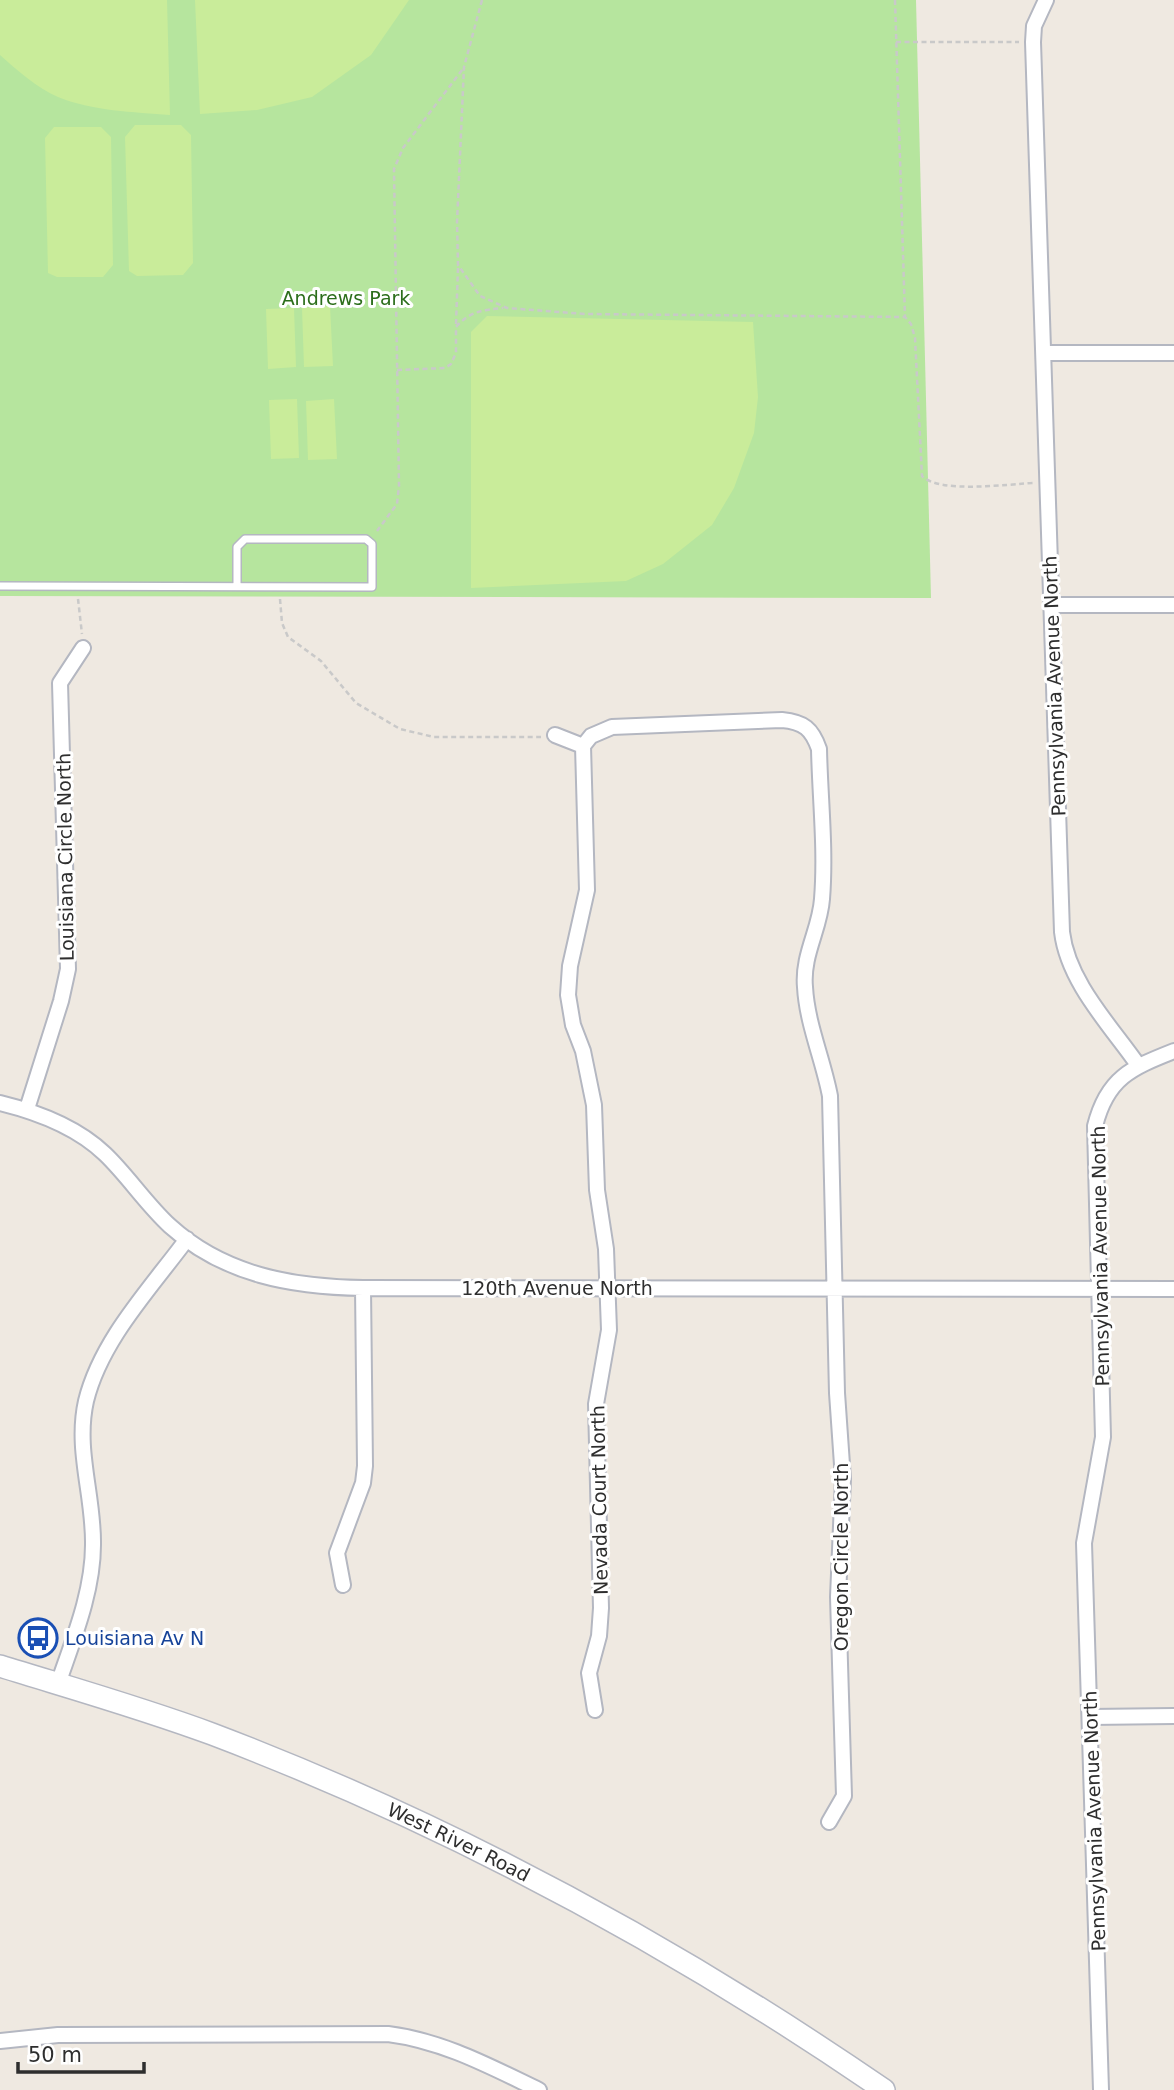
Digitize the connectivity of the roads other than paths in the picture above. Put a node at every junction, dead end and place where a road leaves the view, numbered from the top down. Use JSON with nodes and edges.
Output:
{"nodes":[{"id":1,"x":1046,"y":0,"type":"edge"},
{"id":2,"x":1044,"y":353,"type":"junction"},
{"id":3,"x":1174,"y":353,"type":"edge"},
{"id":4,"x":0,"y":586,"type":"edge"},
{"id":5,"x":237,"y":586,"type":"junction"},
{"id":6,"x":1051,"y":605,"type":"junction"},
{"id":7,"x":1174,"y":605,"type":"edge"},
{"id":8,"x":83,"y":648,"type":"road end"},
{"id":9,"x":555,"y":735,"type":"road end"},
{"id":10,"x":583,"y":746,"type":"junction"},
{"id":11,"x":1174,"y":1051,"type":"edge"},
{"id":12,"x":1138,"y":1065,"type":"junction"},
{"id":13,"x":0,"y":1103,"type":"edge"},
{"id":14,"x":27,"y":1109,"type":"junction"},
{"id":15,"x":187,"y":1239,"type":"junction"},
{"id":16,"x":363,"y":1288,"type":"junction"},
{"id":17,"x":835,"y":1288,"type":"junction"},
{"id":18,"x":1100,"y":1288,"type":"junction"},
{"id":19,"x":608,"y":1289,"type":"junction"},
{"id":20,"x":1174,"y":1289,"type":"edge"},
{"id":21,"x":343,"y":1585,"type":"dead end"},
{"id":22,"x":0,"y":1666,"type":"edge"},
{"id":23,"x":58,"y":1684,"type":"junction"},
{"id":24,"x":595,"y":1710,"type":"dead end"},
{"id":25,"x":1174,"y":1716,"type":"edge"},
{"id":26,"x":1090,"y":1717,"type":"junction"},
{"id":27,"x":829,"y":1822,"type":"dead end"},
{"id":28,"x":0,"y":2041,"type":"edge"},
{"id":29,"x":539,"y":2090,"type":"edge"},
{"id":30,"x":884,"y":2090,"type":"edge"},
{"id":31,"x":1101,"y":2090,"type":"edge"}],
"edges":[{"from":1,"to":2,"type":"street","name":"Pennsylvania Avenue North"},
{"from":2,"to":3,"type":"street"},
{"from":2,"to":6,"type":"street","name":"Pennsylvania Avenue North"},
{"from":4,"to":5,"type":"lane"},
{"from":5,"to":5,"type":"lane"},
{"from":6,"to":7,"type":"street"},
{"from":6,"to":12,"type":"street","name":"Pennsylvania Avenue North"},
{"from":8,"to":14,"type":"street","name":"Louisiana Circle North"},
{"from":9,"to":10,"type":"street"},
{"from":10,"to":17,"type":"street","name":"Oregon Circle North"},
{"from":10,"to":19,"type":"street","name":"Nevada Court North"},
{"from":11,"to":12,"type":"street"},
{"from":12,"to":18,"type":"street","name":"Pennsylvania Avenue North"},
{"from":13,"to":14,"type":"street","name":"120th Avenue North"},
{"from":14,"to":15,"type":"street","name":"120th Avenue North"},
{"from":15,"to":16,"type":"street","name":"120th Avenue North"},
{"from":15,"to":23,"type":"street"},
{"from":16,"to":19,"type":"street","name":"120th Avenue North"},
{"from":16,"to":21,"type":"street"},
{"from":17,"to":18,"type":"street","name":"120th Avenue North"},
{"from":17,"to":19,"type":"street","name":"120th Avenue North"},
{"from":17,"to":27,"type":"street","name":"Oregon Circle North"},
{"from":18,"to":20,"type":"street","name":"120th Avenue North"},
{"from":18,"to":26,"type":"street","name":"Pennsylvania Avenue North"},
{"from":19,"to":24,"type":"street","name":"Nevada Court North"},
{"from":22,"to":23,"type":"main road","name":"West River Road"},
{"from":23,"to":30,"type":"main road","name":"West River Road"},
{"from":25,"to":26,"type":"street"},
{"from":26,"to":31,"type":"street","name":"Pennsylvania Avenue North"},
{"from":28,"to":29,"type":"street"}]}
